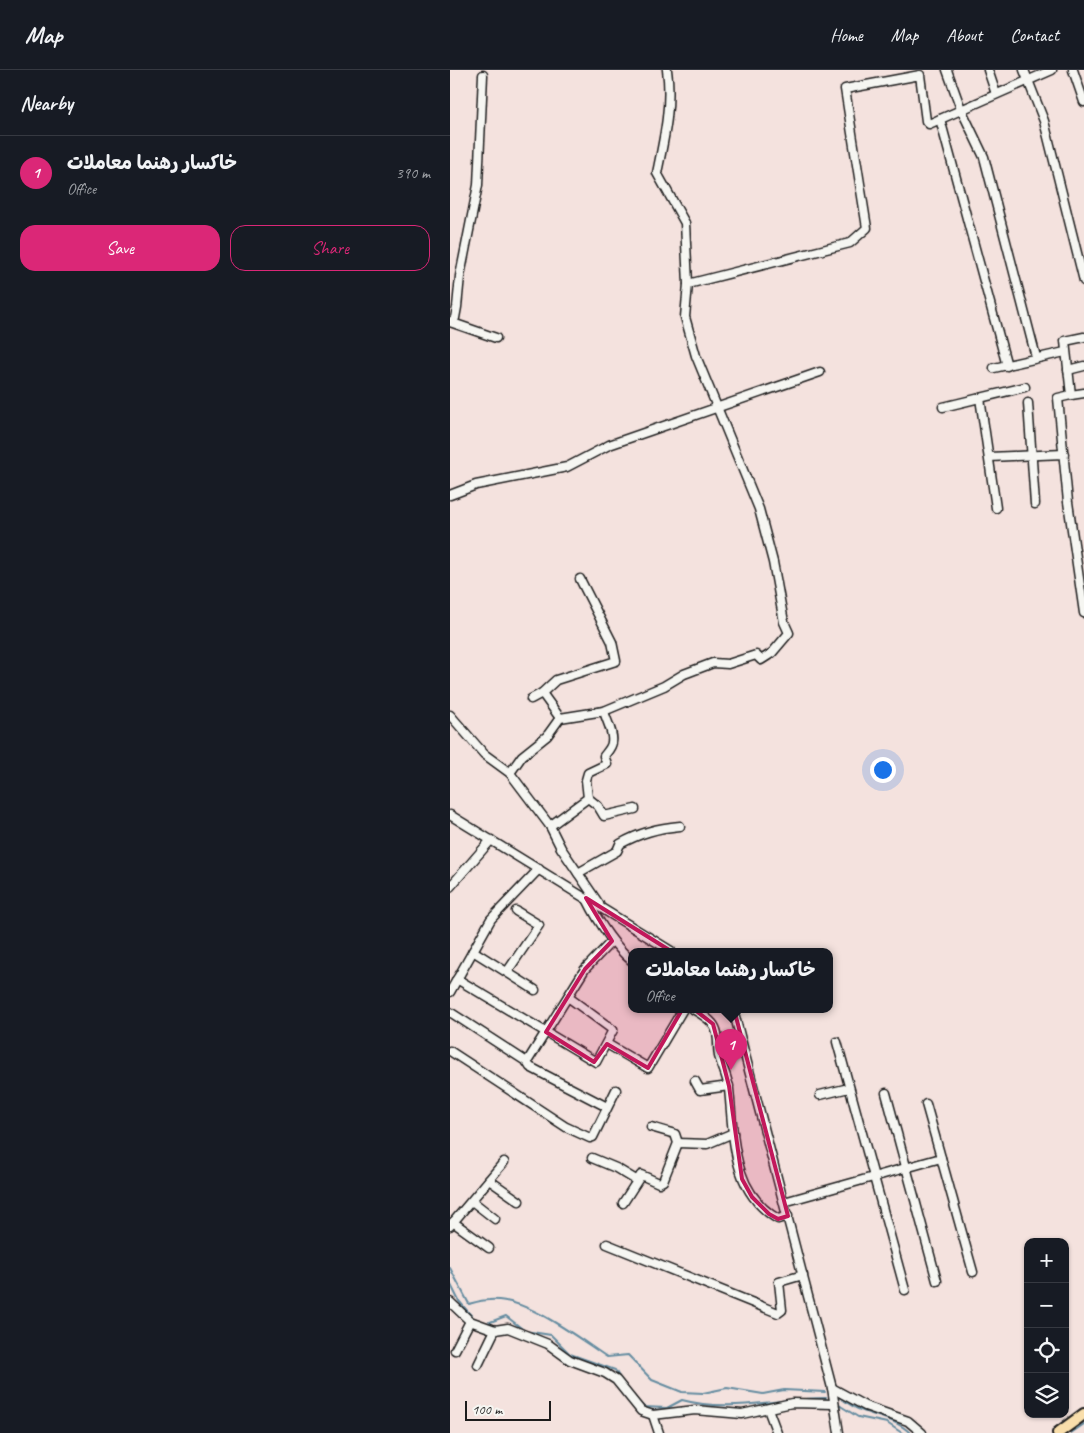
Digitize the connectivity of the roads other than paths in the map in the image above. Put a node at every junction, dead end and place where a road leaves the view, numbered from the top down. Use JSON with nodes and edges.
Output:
{"nodes":[{"id":1,"x":667,"y":70,"type":"edge"},
{"id":2,"x":947,"y":70,"type":"edge"},
{"id":3,"x":988,"y":70,"type":"edge"},
{"id":4,"x":1024,"y":70,"type":"edge"},
{"id":5,"x":1052,"y":70,"type":"edge"},
{"id":6,"x":1073,"y":70,"type":"edge"},
{"id":7,"x":483,"y":75,"type":"dead end"},
{"id":8,"x":1027,"y":79,"type":"junction"},
{"id":9,"x":996,"y":94,"type":"junction"},
{"id":10,"x":1084,"y":102,"type":"edge"},
{"id":11,"x":961,"y":109,"type":"junction"},
{"id":12,"x":940,"y":119,"type":"junction"},
{"id":13,"x":1084,"y":281,"type":"edge"},
{"id":14,"x":688,"y":284,"type":"junction"},
{"id":15,"x":450,"y":322,"type":"edge"},
{"id":16,"x":1084,"y":337,"type":"edge"},
{"id":17,"x":496,"y":338,"type":"dead end"},
{"id":18,"x":1065,"y":352,"type":"junction"},
{"id":19,"x":1036,"y":357,"type":"junction"},
{"id":20,"x":1007,"y":366,"type":"junction"},
{"id":21,"x":1084,"y":366,"type":"edge"},
{"id":22,"x":994,"y":368,"type":"dead end"},
{"id":23,"x":1068,"y":370,"type":"junction"},
{"id":24,"x":820,"y":372,"type":"dead end"},
{"id":25,"x":1025,"y":386,"type":"dead end"},
{"id":26,"x":1084,"y":393,"type":"edge"},
{"id":27,"x":1071,"y":395,"type":"junction"},
{"id":28,"x":980,"y":398,"type":"junction"},
{"id":29,"x":1028,"y":403,"type":"dead end"},
{"id":30,"x":717,"y":407,"type":"junction"},
{"id":31,"x":943,"y":408,"type":"dead end"},
{"id":32,"x":1064,"y":454,"type":"junction"},
{"id":33,"x":1031,"y":455,"type":"junction"},
{"id":34,"x":989,"y":456,"type":"junction"},
{"id":35,"x":450,"y":495,"type":"edge"},
{"id":36,"x":1035,"y":504,"type":"dead end"},
{"id":37,"x":996,"y":508,"type":"dead end"},
{"id":38,"x":580,"y":579,"type":"dead end"},
{"id":39,"x":1084,"y":613,"type":"edge"},
{"id":40,"x":542,"y":693,"type":"junction"},
{"id":41,"x":531,"y":699,"type":"dead end"},
{"id":42,"x":604,"y":711,"type":"junction"},
{"id":43,"x":450,"y":715,"type":"edge"},
{"id":44,"x":560,"y":718,"type":"junction"},
{"id":45,"x":510,"y":773,"type":"junction"},
{"id":46,"x":588,"y":798,"type":"junction"},
{"id":47,"x":635,"y":809,"type":"dead end"},
{"id":48,"x":450,"y":815,"type":"edge"},
{"id":49,"x":550,"y":826,"type":"junction"},
{"id":50,"x":680,"y":826,"type":"dead end"},
{"id":51,"x":492,"y":840,"type":"junction"},
{"id":52,"x":539,"y":869,"type":"junction"},
{"id":53,"x":578,"y":873,"type":"junction"},
{"id":54,"x":450,"y":887,"type":"edge"},
{"id":55,"x":586,"y":898,"type":"junction"},
{"id":56,"x":601,"y":907,"type":"junction"},
{"id":57,"x":516,"y":911,"type":"dead end"},
{"id":58,"x":612,"y":941,"type":"junction"},
{"id":59,"x":666,"y":948,"type":"edge"},
{"id":60,"x":473,"y":951,"type":"junction"},
{"id":61,"x":628,"y":957,"type":"edge"},
{"id":62,"x":507,"y":972,"type":"junction"},
{"id":63,"x":457,"y":979,"type":"junction"},
{"id":64,"x":535,"y":990,"type":"dead end"},
{"id":65,"x":450,"y":992,"type":"edge"},
{"id":66,"x":568,"y":997,"type":"junction"},
{"id":67,"x":450,"y":1012,"type":"edge"},
{"id":68,"x":681,"y":1013,"type":"edge"},
{"id":69,"x":699,"y":1013,"type":"edge"},
{"id":70,"x":734,"y":1013,"type":"edge"},
{"id":71,"x":546,"y":1032,"type":"junction"},
{"id":72,"x":836,"y":1042,"type":"dead end"},
{"id":73,"x":607,"y":1044,"type":"junction"},
{"id":74,"x":450,"y":1051,"type":"edge"},
{"id":75,"x":527,"y":1062,"type":"junction"},
{"id":76,"x":695,"y":1081,"type":"dead end"},
{"id":77,"x":729,"y":1086,"type":"junction"},
{"id":78,"x":849,"y":1088,"type":"junction"},
{"id":79,"x":616,"y":1090,"type":"dead end"},
{"id":80,"x":886,"y":1093,"type":"dead end"},
{"id":81,"x":820,"y":1095,"type":"dead end"},
{"id":82,"x":926,"y":1104,"type":"dead end"},
{"id":83,"x":607,"y":1107,"type":"junction"},
{"id":84,"x":651,"y":1127,"type":"dead end"},
{"id":85,"x":733,"y":1133,"type":"junction"},
{"id":86,"x":678,"y":1143,"type":"junction"},
{"id":87,"x":592,"y":1158,"type":"dead end"},
{"id":88,"x":941,"y":1158,"type":"junction"},
{"id":89,"x":504,"y":1162,"type":"dead end"},
{"id":90,"x":907,"y":1168,"type":"junction"},
{"id":91,"x":873,"y":1177,"type":"junction"},
{"id":92,"x":489,"y":1180,"type":"junction"},
{"id":93,"x":636,"y":1180,"type":"junction"},
{"id":94,"x":472,"y":1201,"type":"junction"},
{"id":95,"x":519,"y":1201,"type":"dead end"},
{"id":96,"x":784,"y":1202,"type":"junction"},
{"id":97,"x":623,"y":1203,"type":"dead end"},
{"id":98,"x":788,"y":1216,"type":"junction"},
{"id":99,"x":495,"y":1219,"type":"dead end"},
{"id":100,"x":452,"y":1224,"type":"edge"},
{"id":101,"x":607,"y":1244,"type":"dead end"},
{"id":102,"x":489,"y":1248,"type":"dead end"},
{"id":103,"x":973,"y":1272,"type":"dead end"},
{"id":104,"x":803,"y":1275,"type":"junction"},
{"id":105,"x":937,"y":1281,"type":"dead end"},
{"id":106,"x":905,"y":1290,"type":"dead end"},
{"id":107,"x":450,"y":1302,"type":"edge"},
{"id":108,"x":470,"y":1321,"type":"junction"},
{"id":109,"x":495,"y":1330,"type":"junction"},
{"id":110,"x":454,"y":1350,"type":"dead end"},
{"id":111,"x":478,"y":1365,"type":"dead end"},
{"id":112,"x":832,"y":1388,"type":"junction"},
{"id":113,"x":833,"y":1404,"type":"junction"},
{"id":114,"x":768,"y":1409,"type":"junction"},
{"id":115,"x":1084,"y":1414,"type":"edge"},
{"id":116,"x":653,"y":1415,"type":"junction"},
{"id":117,"x":659,"y":1433,"type":"edge"},
{"id":118,"x":777,"y":1433,"type":"edge"},
{"id":119,"x":839,"y":1433,"type":"edge"},
{"id":120,"x":922,"y":1433,"type":"edge"},
{"id":121,"x":1057,"y":1433,"type":"edge"}],
"edges":[{"from":1,"to":14,"type":"street"},
{"from":2,"to":11,"type":"street"},
{"from":3,"to":9,"type":"street"},
{"from":4,"to":8,"type":"street"},
{"from":5,"to":8,"type":"street"},
{"from":6,"to":10,"type":"street"},
{"from":7,"to":15,"type":"street"},
{"from":8,"to":9,"type":"street"},
{"from":8,"to":13,"type":"street"},
{"from":9,"to":11,"type":"street"},
{"from":11,"to":12,"type":"street"},
{"from":11,"to":19,"type":"street"},
{"from":12,"to":14,"type":"street"},
{"from":12,"to":20,"type":"street"},
{"from":14,"to":30,"type":"street"},
{"from":15,"to":17,"type":"street"},
{"from":16,"to":18,"type":"street"},
{"from":18,"to":19,"type":"street"},
{"from":18,"to":23,"type":"street"},
{"from":19,"to":20,"type":"street"},
{"from":20,"to":22,"type":"street"},
{"from":21,"to":23,"type":"street"},
{"from":23,"to":27,"type":"street"},
{"from":24,"to":30,"type":"street"},
{"from":25,"to":28,"type":"street"},
{"from":26,"to":27,"type":"street"},
{"from":27,"to":32,"type":"street"},
{"from":28,"to":31,"type":"street"},
{"from":28,"to":34,"type":"street"},
{"from":29,"to":33,"type":"street"},
{"from":30,"to":35,"type":"street"},
{"from":30,"to":42,"type":"street"},
{"from":32,"to":33,"type":"street"},
{"from":32,"to":39,"type":"street"},
{"from":33,"to":34,"type":"street"},
{"from":33,"to":36,"type":"street"},
{"from":34,"to":37,"type":"street"},
{"from":38,"to":40,"type":"street"},
{"from":40,"to":41,"type":"street"},
{"from":40,"to":44,"type":"street"},
{"from":42,"to":44,"type":"street"},
{"from":42,"to":46,"type":"street"},
{"from":43,"to":45,"type":"street"},
{"from":44,"to":45,"type":"street"},
{"from":45,"to":49,"type":"street"},
{"from":46,"to":47,"type":"street"},
{"from":46,"to":49,"type":"street"},
{"from":48,"to":51,"type":"street"},
{"from":49,"to":53,"type":"street"},
{"from":50,"to":53,"type":"street"},
{"from":51,"to":52,"type":"street"},
{"from":51,"to":54,"type":"street"},
{"from":52,"to":55,"type":"street"},
{"from":52,"to":60,"type":"street"},
{"from":53,"to":56,"type":"street"},
{"from":55,"to":56,"type":"street"},
{"from":55,"to":58,"type":"street"},
{"from":56,"to":59,"type":"street"},
{"from":57,"to":62,"type":"street"},
{"from":58,"to":61,"type":"street"},
{"from":58,"to":66,"type":"street"},
{"from":60,"to":62,"type":"street"},
{"from":60,"to":63,"type":"street"},
{"from":62,"to":64,"type":"street"},
{"from":63,"to":65,"type":"street"},
{"from":63,"to":71,"type":"street"},
{"from":66,"to":71,"type":"street"},
{"from":66,"to":73,"type":"street"},
{"from":67,"to":75,"type":"street"},
{"from":68,"to":73,"type":"street"},
{"from":69,"to":77,"type":"street"},
{"from":70,"to":96,"type":"street"},
{"from":71,"to":73,"type":"street"},
{"from":71,"to":75,"type":"street"},
{"from":72,"to":78,"type":"street"},
{"from":74,"to":83,"type":"street"},
{"from":75,"to":83,"type":"street"},
{"from":76,"to":77,"type":"street"},
{"from":77,"to":85,"type":"street"},
{"from":78,"to":81,"type":"street"},
{"from":78,"to":91,"type":"street"},
{"from":79,"to":83,"type":"street"},
{"from":80,"to":90,"type":"street"},
{"from":82,"to":88,"type":"street"},
{"from":84,"to":86,"type":"street"},
{"from":85,"to":86,"type":"street"},
{"from":85,"to":98,"type":"street"},
{"from":86,"to":93,"type":"street"},
{"from":87,"to":93,"type":"street"},
{"from":88,"to":90,"type":"street"},
{"from":88,"to":103,"type":"street"},
{"from":89,"to":92,"type":"street"},
{"from":90,"to":91,"type":"street"},
{"from":90,"to":105,"type":"street"},
{"from":91,"to":96,"type":"street"},
{"from":91,"to":106,"type":"street"},
{"from":92,"to":94,"type":"street"},
{"from":92,"to":95,"type":"street"},
{"from":93,"to":97,"type":"street"},
{"from":94,"to":99,"type":"street"},
{"from":94,"to":100,"type":"street"},
{"from":96,"to":98,"type":"street"},
{"from":98,"to":104,"type":"street"},
{"from":100,"to":102,"type":"street"},
{"from":101,"to":104,"type":"street"},
{"from":104,"to":112,"type":"street"},
{"from":107,"to":108,"type":"street"},
{"from":108,"to":109,"type":"street"},
{"from":108,"to":110,"type":"street"},
{"from":109,"to":111,"type":"street"},
{"from":109,"to":116,"type":"street"},
{"from":112,"to":113,"type":"street"},
{"from":112,"to":120,"type":"street"},
{"from":113,"to":114,"type":"street"},
{"from":113,"to":119,"type":"street"},
{"from":114,"to":116,"type":"street"},
{"from":114,"to":118,"type":"street"},
{"from":115,"to":121,"type":"main road"},
{"from":116,"to":117,"type":"street"}]}
